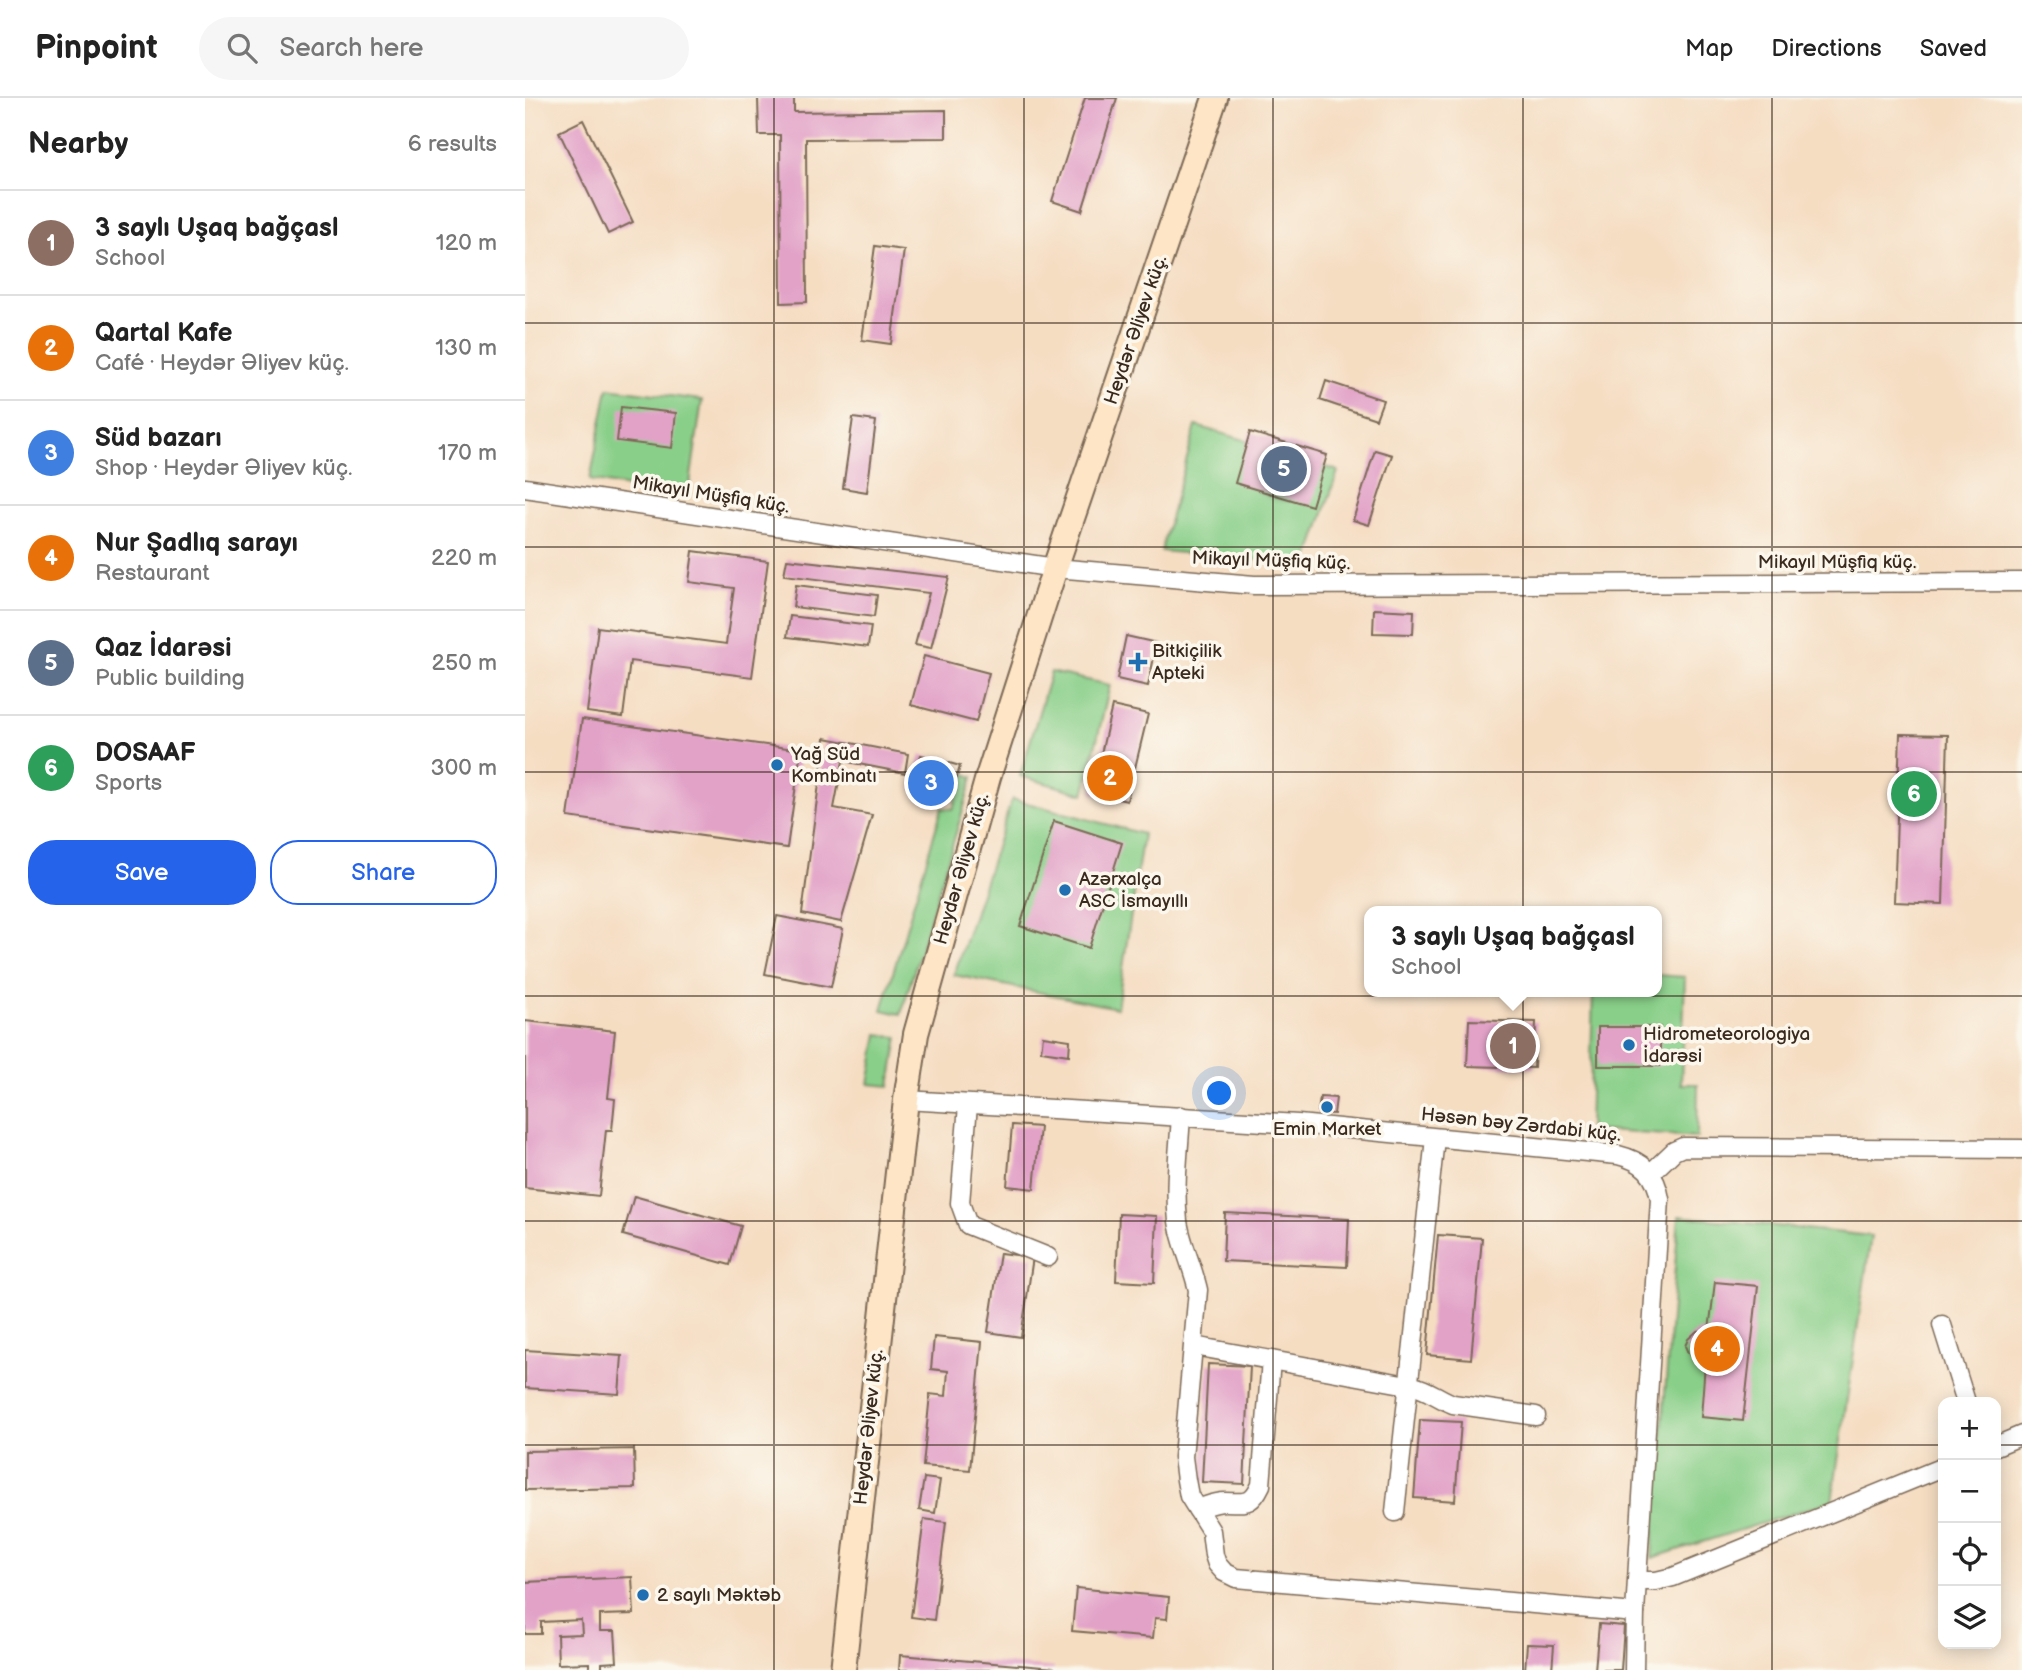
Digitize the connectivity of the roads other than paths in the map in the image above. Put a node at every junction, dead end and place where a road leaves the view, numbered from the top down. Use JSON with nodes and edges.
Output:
{"nodes":[{"id":1,"x":1215,"y":98,"type":"edge"},
{"id":2,"x":525,"y":488,"type":"edge"},
{"id":3,"x":1055,"y":568,"type":"junction"},
{"id":4,"x":2022,"y":582,"type":"edge"},
{"id":5,"x":906,"y":1100,"type":"junction"},
{"id":6,"x":968,"y":1105,"type":"junction"},
{"id":7,"x":1181,"y":1115,"type":"junction"},
{"id":8,"x":1435,"y":1138,"type":"junction"},
{"id":9,"x":2022,"y":1149,"type":"edge"},
{"id":10,"x":1651,"y":1172,"type":"junction"},
{"id":11,"x":1048,"y":1257,"type":"dead end"},
{"id":12,"x":1942,"y":1325,"type":"dead end"},
{"id":13,"x":1194,"y":1346,"type":"junction"},
{"id":14,"x":1271,"y":1360,"type":"junction"},
{"id":15,"x":1407,"y":1385,"type":"junction"},
{"id":16,"x":1964,"y":1397,"type":"edge"},
{"id":17,"x":1536,"y":1416,"type":"dead end"},
{"id":18,"x":2022,"y":1435,"type":"edge"},
{"id":19,"x":2001,"y":1444,"type":"edge"},
{"id":20,"x":1938,"y":1469,"type":"edge"},
{"id":21,"x":1197,"y":1509,"type":"junction"},
{"id":22,"x":1395,"y":1512,"type":"dead end"},
{"id":23,"x":1638,"y":1581,"type":"junction"},
{"id":24,"x":1635,"y":1613,"type":"junction"},
{"id":25,"x":843,"y":1670,"type":"edge"},
{"id":26,"x":1634,"y":1670,"type":"edge"}],
"edges":[{"from":1,"to":3,"type":"main road","name":"Heydər Əliyev küç."},
{"from":2,"to":3,"type":"street","name":"Mikayıl Müşfiq küç."},
{"from":3,"to":4,"type":"street","name":"Mikayıl Müşfiq küç."},
{"from":3,"to":5,"type":"main road","name":"Heydər Əliyev küç."},
{"from":5,"to":6,"type":"street","name":"Həsən bəy Zərdabi küç."},
{"from":5,"to":25,"type":"main road","name":"Heydər Əliyev küç."},
{"from":6,"to":7,"type":"street","name":"Həsən bəy Zərdabi küç."},
{"from":6,"to":11,"type":"street"},
{"from":7,"to":8,"type":"street","name":"Həsən bəy Zərdabi küç."},
{"from":7,"to":13,"type":"street"},
{"from":8,"to":10,"type":"street","name":"Həsən bəy Zərdabi küç."},
{"from":8,"to":15,"type":"street"},
{"from":9,"to":10,"type":"street"},
{"from":10,"to":23,"type":"street"},
{"from":12,"to":16,"type":"street"},
{"from":13,"to":14,"type":"street"},
{"from":13,"to":21,"type":"street"},
{"from":14,"to":15,"type":"street"},
{"from":14,"to":21,"type":"street"},
{"from":15,"to":17,"type":"street"},
{"from":15,"to":22,"type":"street"},
{"from":18,"to":19,"type":"street"},
{"from":20,"to":23,"type":"street"},
{"from":21,"to":24,"type":"street"},
{"from":23,"to":24,"type":"street"},
{"from":24,"to":26,"type":"street"}]}
